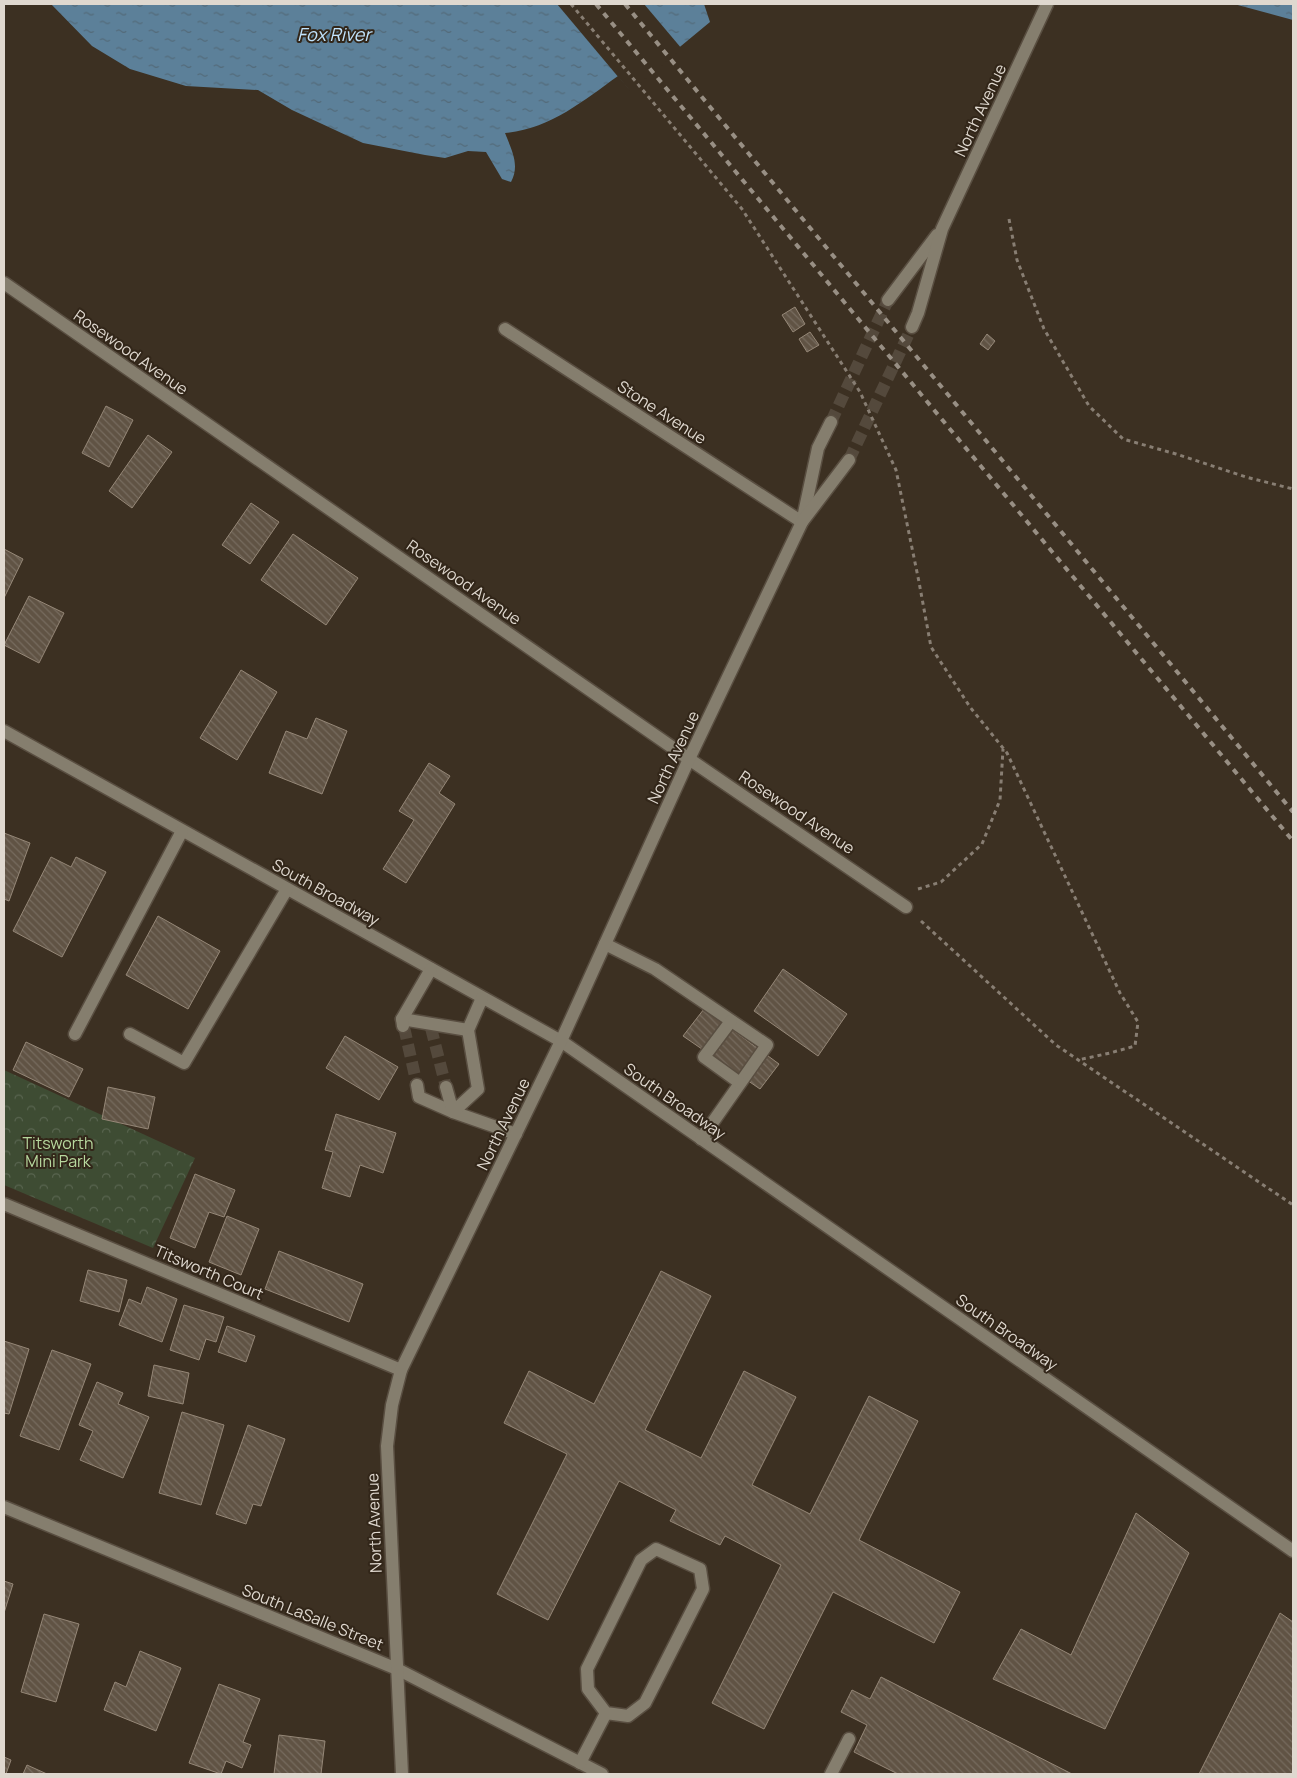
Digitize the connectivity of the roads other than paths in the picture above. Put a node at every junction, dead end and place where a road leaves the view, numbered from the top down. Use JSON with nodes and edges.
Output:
{"nodes":[{"id":1,"x":1047,"y":4,"type":"edge"},
{"id":2,"x":942,"y":229,"type":"junction"},
{"id":3,"x":4,"y":283,"type":"edge"},
{"id":4,"x":888,"y":300,"type":"tunnel mouth"},
{"id":5,"x":912,"y":327,"type":"tunnel mouth"},
{"id":6,"x":505,"y":329,"type":"dead end"},
{"id":7,"x":831,"y":422,"type":"tunnel mouth"},
{"id":8,"x":849,"y":460,"type":"tunnel mouth"},
{"id":9,"x":802,"y":522,"type":"junction"},
{"id":10,"x":4,"y":732,"type":"edge"},
{"id":11,"x":689,"y":759,"type":"junction"},
{"id":12,"x":182,"y":831,"type":"junction"},
{"id":13,"x":287,"y":889,"type":"junction"},
{"id":14,"x":906,"y":907,"type":"road end"},
{"id":15,"x":605,"y":944,"type":"junction"},
{"id":16,"x":431,"y":969,"type":"junction"},
{"id":17,"x":482,"y":998,"type":"junction"},
{"id":18,"x":731,"y":1021,"type":"junction"},
{"id":19,"x":468,"y":1030,"type":"junction"},
{"id":20,"x":75,"y":1034,"type":"dead end"},
{"id":21,"x":130,"y":1034,"type":"dead end"},
{"id":22,"x":561,"y":1041,"type":"junction"},
{"id":23,"x":740,"y":1083,"type":"junction"},
{"id":24,"x":417,"y":1085,"type":"tunnel mouth"},
{"id":25,"x":446,"y":1087,"type":"tunnel mouth"},
{"id":26,"x":453,"y":1112,"type":"junction"},
{"id":27,"x":516,"y":1134,"type":"junction"},
{"id":28,"x":701,"y":1139,"type":"junction"},
{"id":29,"x":4,"y":1204,"type":"edge"},
{"id":30,"x":401,"y":1370,"type":"junction"},
{"id":31,"x":4,"y":1507,"type":"edge"},
{"id":32,"x":1293,"y":1551,"type":"edge"},
{"id":33,"x":397,"y":1669,"type":"junction"},
{"id":34,"x":606,"y":1713,"type":"junction"},
{"id":35,"x":849,"y":1738,"type":"dead end"},
{"id":36,"x":580,"y":1763,"type":"junction"},
{"id":37,"x":402,"y":1774,"type":"edge"},
{"id":38,"x":602,"y":1774,"type":"edge"},
{"id":39,"x":831,"y":1774,"type":"edge"}],
"edges":[{"from":1,"to":2,"type":"street","name":"North Avenue"},
{"from":2,"to":4,"type":"street","name":"North Avenue"},
{"from":2,"to":5,"type":"street","name":"North Avenue"},
{"from":3,"to":11,"type":"street","name":"Rosewood Avenue"},
{"from":6,"to":9,"type":"street","name":"Stone Avenue"},
{"from":7,"to":9,"type":"street","name":"North Avenue"},
{"from":8,"to":9,"type":"street","name":"North Avenue"},
{"from":9,"to":11,"type":"street","name":"North Avenue"},
{"from":10,"to":12,"type":"street","name":"South Broadway"},
{"from":11,"to":14,"type":"street","name":"Rosewood Avenue"},
{"from":11,"to":15,"type":"street","name":"North Avenue"},
{"from":12,"to":13,"type":"street","name":"South Broadway"},
{"from":12,"to":20,"type":"street"},
{"from":13,"to":16,"type":"street","name":"South Broadway"},
{"from":13,"to":21,"type":"street"},
{"from":15,"to":18,"type":"street"},
{"from":15,"to":22,"type":"street","name":"North Avenue"},
{"from":16,"to":17,"type":"street","name":"South Broadway"},
{"from":16,"to":19,"type":"street"},
{"from":17,"to":19,"type":"street"},
{"from":17,"to":22,"type":"street","name":"South Broadway"},
{"from":18,"to":23,"type":"street"},
{"from":18,"to":23,"type":"street"},
{"from":19,"to":26,"type":"street"},
{"from":22,"to":27,"type":"street","name":"North Avenue"},
{"from":22,"to":28,"type":"street","name":"South Broadway"},
{"from":23,"to":28,"type":"street"},
{"from":24,"to":26,"type":"street"},
{"from":25,"to":26,"type":"street"},
{"from":26,"to":27,"type":"street"},
{"from":27,"to":30,"type":"street","name":"North Avenue"},
{"from":28,"to":32,"type":"street","name":"South Broadway"},
{"from":29,"to":30,"type":"street","name":"Titsworth Court"},
{"from":30,"to":33,"type":"street","name":"North Avenue"},
{"from":31,"to":33,"type":"street","name":"South LaSalle Street"},
{"from":33,"to":36,"type":"street","name":"South LaSalle Street"},
{"from":33,"to":37,"type":"street","name":"North Avenue"},
{"from":34,"to":34,"type":"street"},
{"from":34,"to":36,"type":"street"},
{"from":35,"to":39,"type":"street"},
{"from":36,"to":38,"type":"street","name":"South LaSalle Street"}]}
